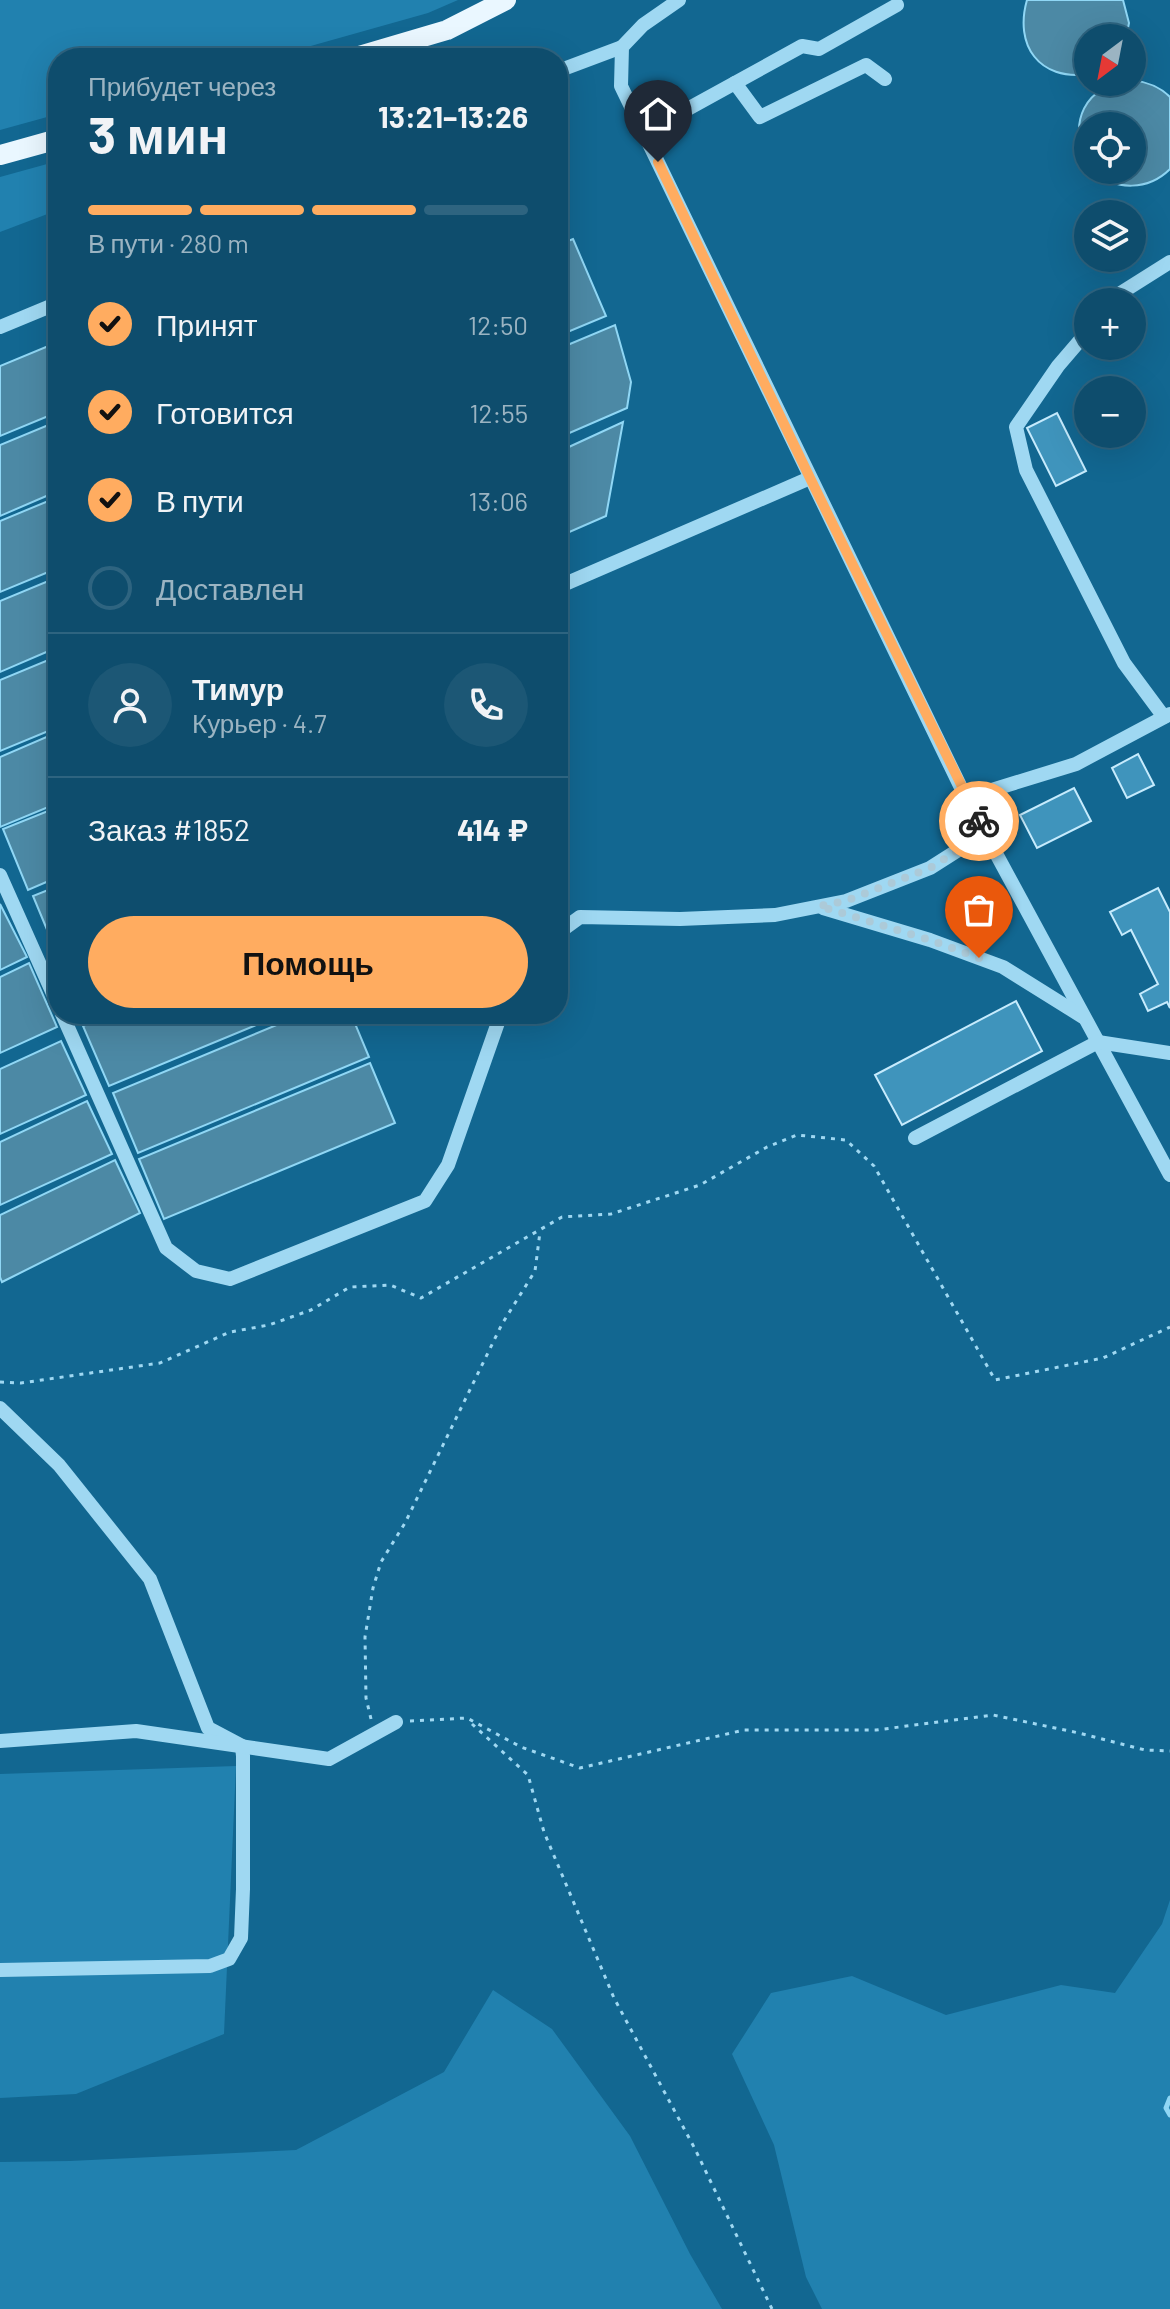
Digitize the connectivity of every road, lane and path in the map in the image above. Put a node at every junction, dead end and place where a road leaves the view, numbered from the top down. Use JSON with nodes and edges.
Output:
{"nodes":[{"id":1,"x":506,"y":0,"type":"edge"},
{"id":2,"x":679,"y":0,"type":"edge"},
{"id":3,"x":897,"y":5,"type":"dead end"},
{"id":4,"x":622,"y":47,"type":"junction"},
{"id":5,"x":386,"y":48,"type":"edge"},
{"id":6,"x":568,"y":67,"type":"edge"},
{"id":7,"x":885,"y":79,"type":"dead end"},
{"id":8,"x":735,"y":83,"type":"junction"},
{"id":9,"x":644,"y":133,"type":"junction"},
{"id":10,"x":48,"y":142,"type":"edge"},
{"id":11,"x":0,"y":155,"type":"edge"},
{"id":12,"x":1170,"y":262,"type":"edge"},
{"id":13,"x":1129,"y":288,"type":"edge"},
{"id":14,"x":48,"y":307,"type":"edge"},
{"id":15,"x":0,"y":327,"type":"edge"},
{"id":16,"x":1074,"y":347,"type":"edge"},
{"id":17,"x":810,"y":478,"type":"junction"},
{"id":18,"x":568,"y":583,"type":"edge"},
{"id":19,"x":1167,"y":716,"type":"edge"},
{"id":20,"x":966,"y":798,"type":"junction"},
{"id":21,"x":985,"y":833,"type":"junction"},
{"id":22,"x":0,"y":875,"type":"edge"},
{"id":23,"x":819,"y":906,"type":"junction"},
{"id":24,"x":568,"y":926,"type":"edge"},
{"id":25,"x":48,"y":983,"type":"edge"},
{"id":26,"x":1085,"y":1018,"type":"junction"},
{"id":27,"x":66,"y":1024,"type":"edge"},
{"id":28,"x":497,"y":1024,"type":"edge"},
{"id":29,"x":1098,"y":1042,"type":"junction"},
{"id":30,"x":1170,"y":1053,"type":"edge"},
{"id":31,"x":915,"y":1138,"type":"dead end"},
{"id":32,"x":1170,"y":1175,"type":"edge"},
{"id":33,"x":540,"y":1230,"type":"junction"},
{"id":34,"x":1170,"y":1327,"type":"edge"},
{"id":35,"x":0,"y":1382,"type":"edge"},
{"id":36,"x":0,"y":1408,"type":"edge"},
{"id":37,"x":467,"y":1718,"type":"junction"},
{"id":38,"x":396,"y":1722,"type":"joint"},
{"id":39,"x":374,"y":1734,"type":"junction"},
{"id":40,"x":0,"y":1741,"type":"edge"},
{"id":41,"x":242,"y":1746,"type":"junction"},
{"id":42,"x":1170,"y":1751,"type":"edge"},
{"id":43,"x":0,"y":1970,"type":"edge"},
{"id":44,"x":772,"y":2309,"type":"edge"}],
"edges":[{"from":1,"to":5,"type":"main road"},
{"from":2,"to":4,"type":"street"},
{"from":3,"to":8,"type":"street"},
{"from":4,"to":6,"type":"street"},
{"from":4,"to":9,"type":"street"},
{"from":7,"to":8,"type":"street"},
{"from":8,"to":9,"type":"street"},
{"from":9,"to":17,"type":"street"},
{"from":10,"to":11,"type":"main road"},
{"from":12,"to":13,"type":"street"},
{"from":14,"to":15,"type":"street"},
{"from":16,"to":19,"type":"street"},
{"from":17,"to":18,"type":"street"},
{"from":17,"to":20,"type":"street"},
{"from":19,"to":20,"type":"street"},
{"from":20,"to":21,"type":"street"},
{"from":21,"to":23,"type":"street"},
{"from":21,"to":26,"type":"street"},
{"from":22,"to":25,"type":"street"},
{"from":23,"to":24,"type":"street"},
{"from":23,"to":26,"type":"street"},
{"from":26,"to":29,"type":"street"},
{"from":27,"to":28,"type":"street"},
{"from":29,"to":30,"type":"street"},
{"from":29,"to":31,"type":"street"},
{"from":29,"to":32,"type":"street"},
{"from":33,"to":34,"type":"path"},
{"from":33,"to":35,"type":"path"},
{"from":33,"to":39,"type":"path"},
{"from":36,"to":41,"type":"street"},
{"from":37,"to":38,"type":"path"},
{"from":37,"to":42,"type":"path"},
{"from":37,"to":44,"type":"path"},
{"from":38,"to":39,"type":"street"},
{"from":39,"to":41,"type":"street"},
{"from":40,"to":41,"type":"street"},
{"from":41,"to":43,"type":"street"}]}
